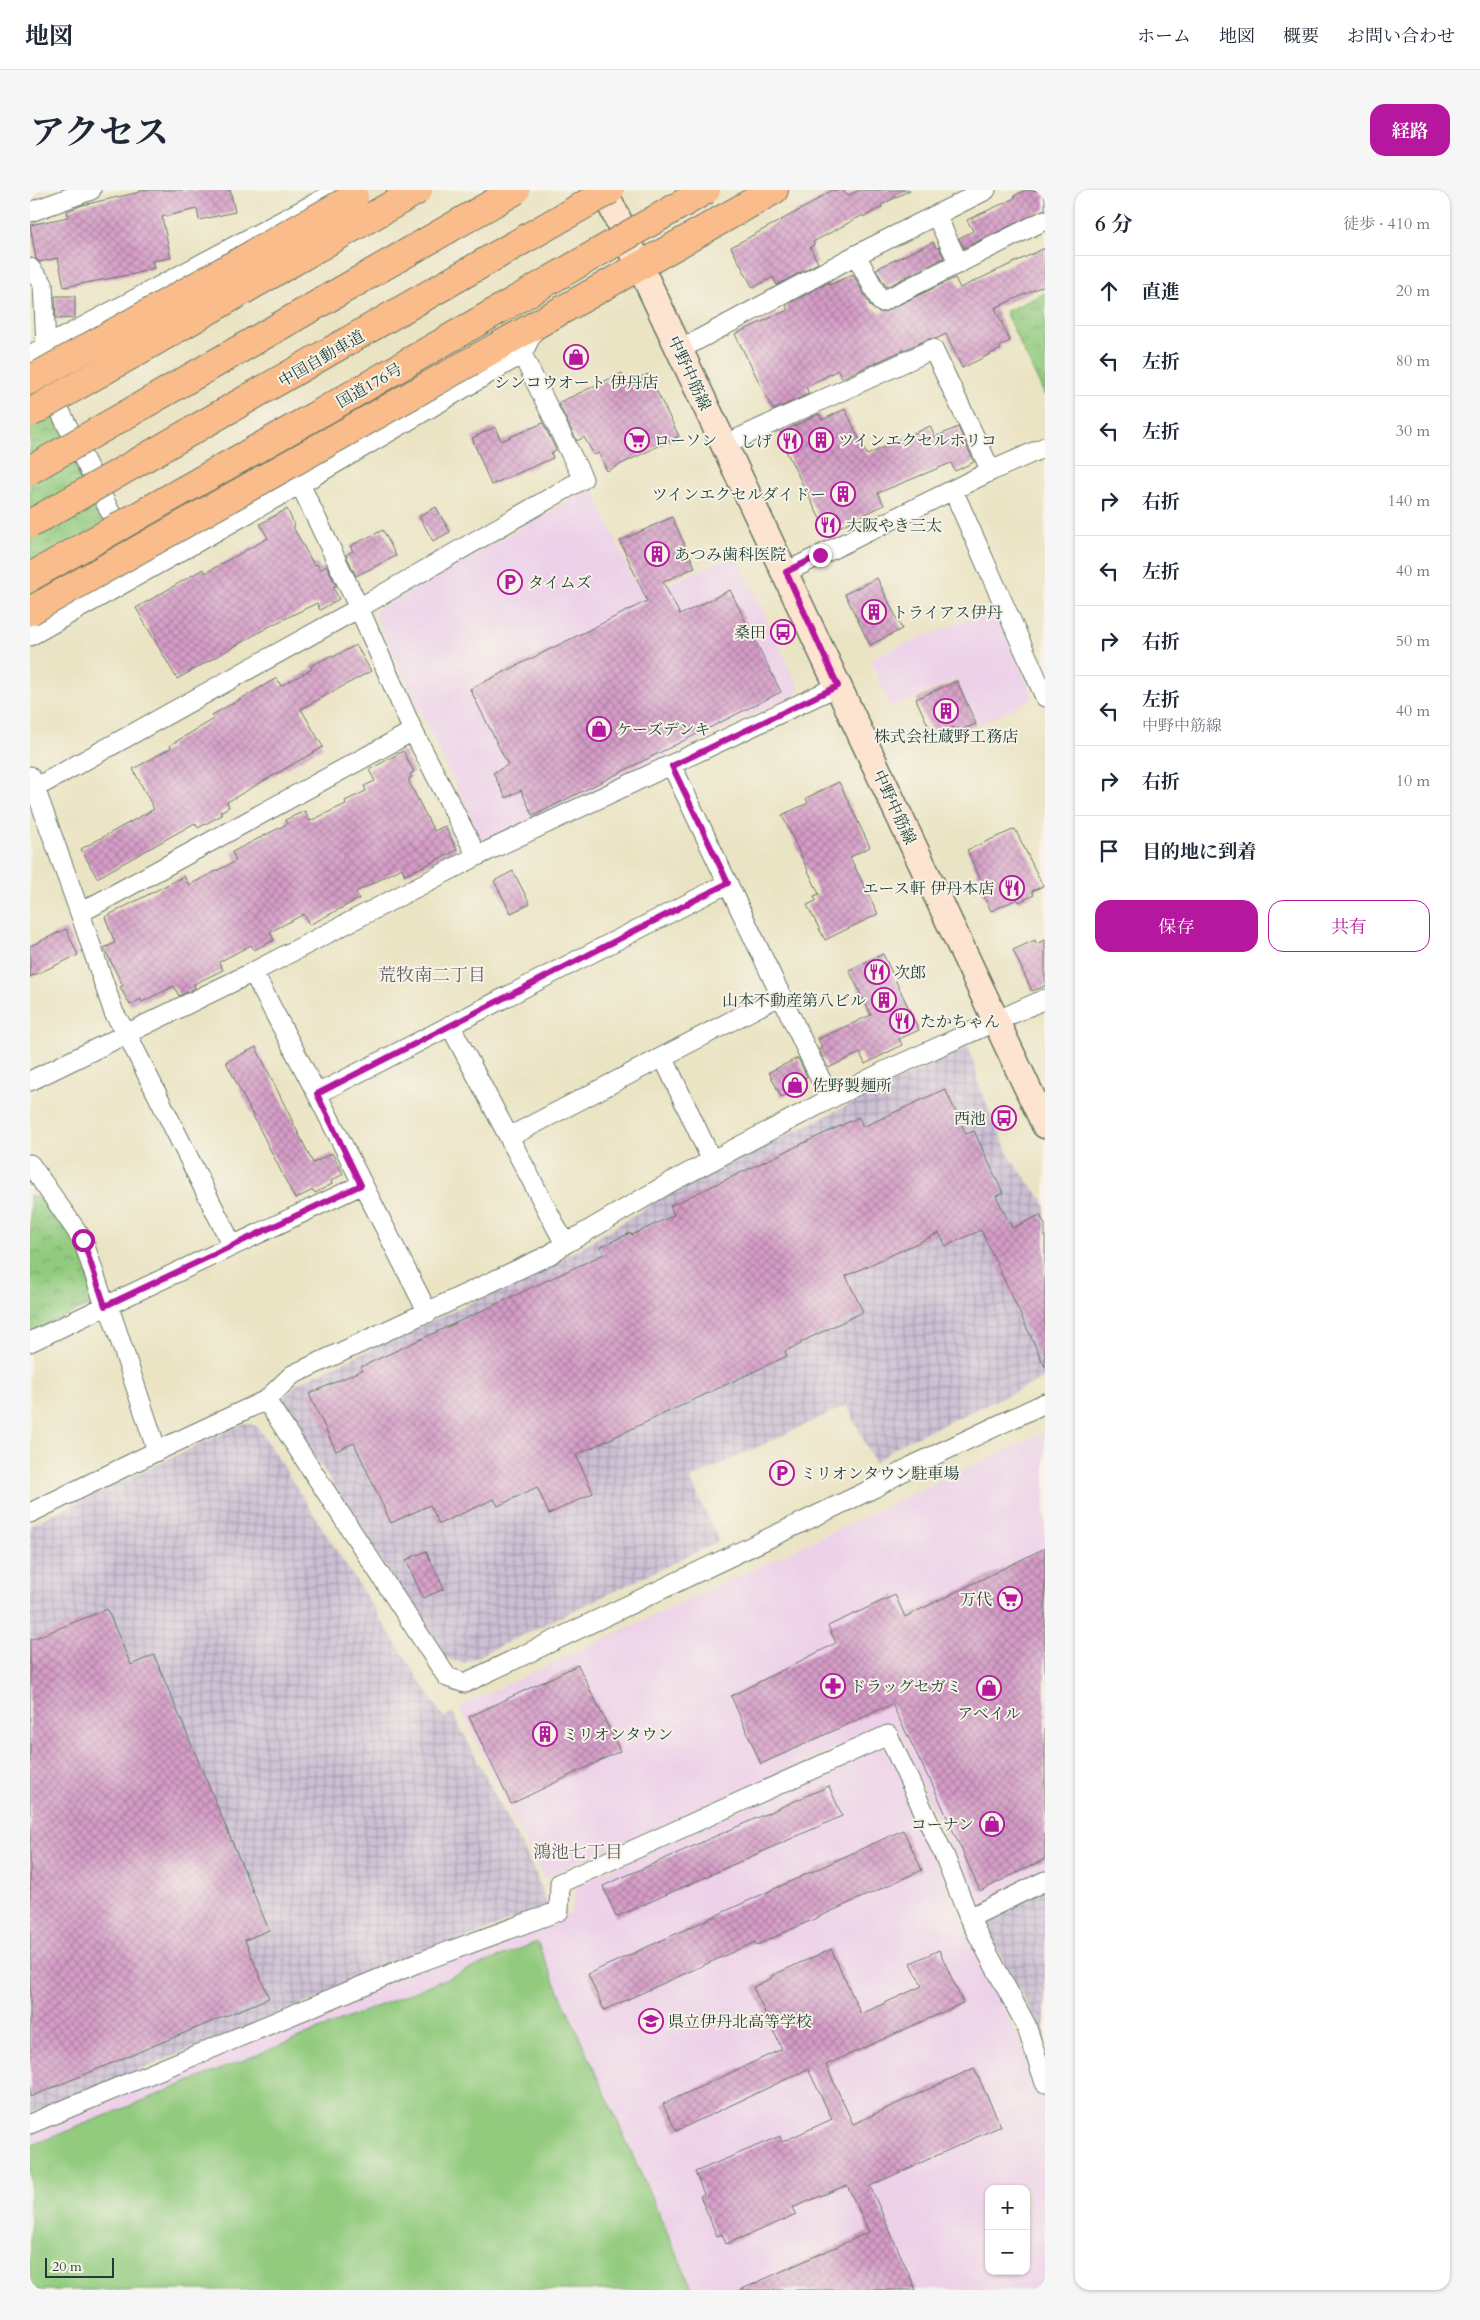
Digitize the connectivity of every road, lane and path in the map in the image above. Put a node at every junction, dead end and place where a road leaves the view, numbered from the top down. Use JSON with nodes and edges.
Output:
{"nodes":[{"id":1,"x":91,"y":190,"type":"edge"},
{"id":2,"x":418,"y":190,"type":"edge"},
{"id":3,"x":516,"y":190,"type":"edge"},
{"id":4,"x":604,"y":190,"type":"edge"},
{"id":5,"x":610,"y":190,"type":"edge"},
{"id":6,"x":706,"y":190,"type":"edge"},
{"id":7,"x":774,"y":190,"type":"edge"},
{"id":8,"x":986,"y":190,"type":"edge"},
{"id":9,"x":353,"y":192,"type":"edge"},
{"id":10,"x":30,"y":212,"type":"edge"},
{"id":11,"x":936,"y":215,"type":"junction"},
{"id":12,"x":1045,"y":220,"type":"edge"},
{"id":13,"x":856,"y":255,"type":"junction"},
{"id":14,"x":959,"y":264,"type":"junction"},
{"id":15,"x":640,"y":266,"type":"junction"},
{"id":16,"x":30,"y":268,"type":"edge"},
{"id":17,"x":537,"y":324,"type":"junction"},
{"id":18,"x":679,"y":350,"type":"junction"},
{"id":19,"x":522,"y":354,"type":"junction"},
{"id":20,"x":34,"y":359,"type":"edge"},
{"id":21,"x":30,"y":413,"type":"edge"},
{"id":22,"x":724,"y":445,"type":"junction"},
{"id":23,"x":1045,"y":447,"type":"edge"},
{"id":24,"x":30,"y":470,"type":"edge"},
{"id":25,"x":991,"y":471,"type":"junction"},
{"id":26,"x":300,"y":484,"type":"junction"},
{"id":27,"x":952,"y":490,"type":"junction"},
{"id":28,"x":30,"y":524,"type":"edge"},
{"id":29,"x":786,"y":572,"type":"junction"},
{"id":30,"x":140,"y":573,"type":"junction"},
{"id":31,"x":30,"y":577,"type":"edge"},
{"id":32,"x":358,"y":608,"type":"junction"},
{"id":33,"x":30,"y":611,"type":"edge"},
{"id":34,"x":30,"y":636,"type":"edge"},
{"id":35,"x":838,"y":686,"type":"junction"},
{"id":36,"x":1045,"y":697,"type":"edge"},
{"id":37,"x":413,"y":731,"type":"junction"},
{"id":38,"x":672,"y":766,"type":"junction"},
{"id":39,"x":32,"y":782,"type":"edge"},
{"id":40,"x":477,"y":856,"type":"junction"},
{"id":41,"x":728,"y":883,"type":"junction"},
{"id":42,"x":80,"y":913,"type":"junction"},
{"id":43,"x":253,"y":972,"type":"junction"},
{"id":44,"x":780,"y":995,"type":"junction"},
{"id":45,"x":1045,"y":999,"type":"edge"},
{"id":46,"x":996,"y":1021,"type":"junction"},
{"id":47,"x":450,"y":1025,"type":"junction"},
{"id":48,"x":127,"y":1034,"type":"junction"},
{"id":49,"x":663,"y":1058,"type":"junction"},
{"id":50,"x":30,"y":1081,"type":"edge"},
{"id":51,"x":317,"y":1094,"type":"junction"},
{"id":52,"x":830,"y":1099,"type":"junction"},
{"id":53,"x":1045,"y":1126,"type":"edge"},
{"id":54,"x":509,"y":1137,"type":"junction"},
{"id":55,"x":712,"y":1161,"type":"junction"},
{"id":56,"x":30,"y":1164,"type":"edge"},
{"id":57,"x":361,"y":1185,"type":"junction"},
{"id":58,"x":565,"y":1244,"type":"junction"},
{"id":59,"x":232,"y":1245,"type":"junction"},
{"id":60,"x":105,"y":1306,"type":"junction"},
{"id":61,"x":428,"y":1313,"type":"junction"},
{"id":62,"x":30,"y":1342,"type":"edge"},
{"id":63,"x":266,"y":1400,"type":"junction"},
{"id":64,"x":1045,"y":1403,"type":"edge"},
{"id":65,"x":158,"y":1451,"type":"junction"},
{"id":66,"x":30,"y":1513,"type":"edge"},
{"id":67,"x":1045,"y":1881,"type":"edge"},
{"id":68,"x":969,"y":1918,"type":"junction"},
{"id":69,"x":1045,"y":2083,"type":"edge"},
{"id":70,"x":30,"y":2124,"type":"edge"}],
"edges":[{"from":1,"to":10,"type":"street"},
{"from":2,"to":21,"type":"highway","bridge":true},
{"from":3,"to":24,"type":"highway","bridge":true},
{"from":4,"to":15,"type":"main road","name":"中野中筋線"},
{"from":5,"to":28,"type":"highway","name":"中国自動車道","bridge":true},
{"from":6,"to":31,"type":"highway","name":"国道176号","bridge":true},
{"from":7,"to":15,"type":"highway"},
{"from":8,"to":11,"type":"street"},
{"from":9,"to":20,"type":"highway","bridge":true},
{"from":9,"to":20,"type":"street"},
{"from":11,"to":13,"type":"street"},
{"from":11,"to":14,"type":"street"},
{"from":12,"to":14,"type":"street"},
{"from":13,"to":14,"type":"street"},
{"from":13,"to":18,"type":"street"},
{"from":15,"to":17,"type":"highway"},
{"from":15,"to":18,"type":"main road","name":"中野中筋線"},
{"from":16,"to":20,"type":"street"},
{"from":17,"to":19,"type":"street"},
{"from":17,"to":33,"type":"highway","bridge":true},
{"from":18,"to":22,"type":"main road","name":"中野中筋線"},
{"from":19,"to":26,"type":"street"},
{"from":19,"to":32,"type":"street"},
{"from":20,"to":30,"type":"street"},
{"from":22,"to":25,"type":"street"},
{"from":22,"to":29,"type":"main road","name":"中野中筋線"},
{"from":23,"to":25,"type":"street"},
{"from":25,"to":27,"type":"street"},
{"from":26,"to":30,"type":"street"},
{"from":26,"to":32,"type":"street"},
{"from":27,"to":29,"type":"street"},
{"from":27,"to":36,"type":"street"},
{"from":29,"to":35,"type":"main road","name":"中野中筋線"},
{"from":30,"to":34,"type":"street"},
{"from":32,"to":37,"type":"street"},
{"from":32,"to":39,"type":"street"},
{"from":35,"to":38,"type":"street"},
{"from":35,"to":46,"type":"main road","name":"中野中筋線"},
{"from":37,"to":40,"type":"street"},
{"from":37,"to":42,"type":"street"},
{"from":38,"to":40,"type":"street"},
{"from":38,"to":41,"type":"street"},
{"from":39,"to":42,"type":"street"},
{"from":40,"to":43,"type":"street"},
{"from":41,"to":44,"type":"street"},
{"from":41,"to":47,"type":"street"},
{"from":42,"to":48,"type":"street"},
{"from":43,"to":48,"type":"street"},
{"from":43,"to":51,"type":"street"},
{"from":44,"to":49,"type":"street"},
{"from":44,"to":52,"type":"street"},
{"from":45,"to":46,"type":"street"},
{"from":46,"to":52,"type":"street"},
{"from":46,"to":53,"type":"main road","name":"中野中筋線"},
{"from":47,"to":51,"type":"street"},
{"from":47,"to":54,"type":"street"},
{"from":48,"to":50,"type":"street"},
{"from":48,"to":59,"type":"street"},
{"from":49,"to":54,"type":"street"},
{"from":49,"to":55,"type":"street"},
{"from":51,"to":57,"type":"street"},
{"from":52,"to":55,"type":"street"},
{"from":54,"to":58,"type":"street"},
{"from":55,"to":58,"type":"street"},
{"from":56,"to":60,"type":"street"},
{"from":57,"to":59,"type":"street"},
{"from":57,"to":61,"type":"street"},
{"from":58,"to":61,"type":"street"},
{"from":59,"to":60,"type":"street"},
{"from":60,"to":62,"type":"street"},
{"from":60,"to":65,"type":"street"},
{"from":61,"to":63,"type":"street"},
{"from":63,"to":64,"type":"street"},
{"from":63,"to":65,"type":"street"},
{"from":65,"to":66,"type":"street"},
{"from":67,"to":68,"type":"street"},
{"from":68,"to":69,"type":"street"},
{"from":68,"to":70,"type":"street"}]}
